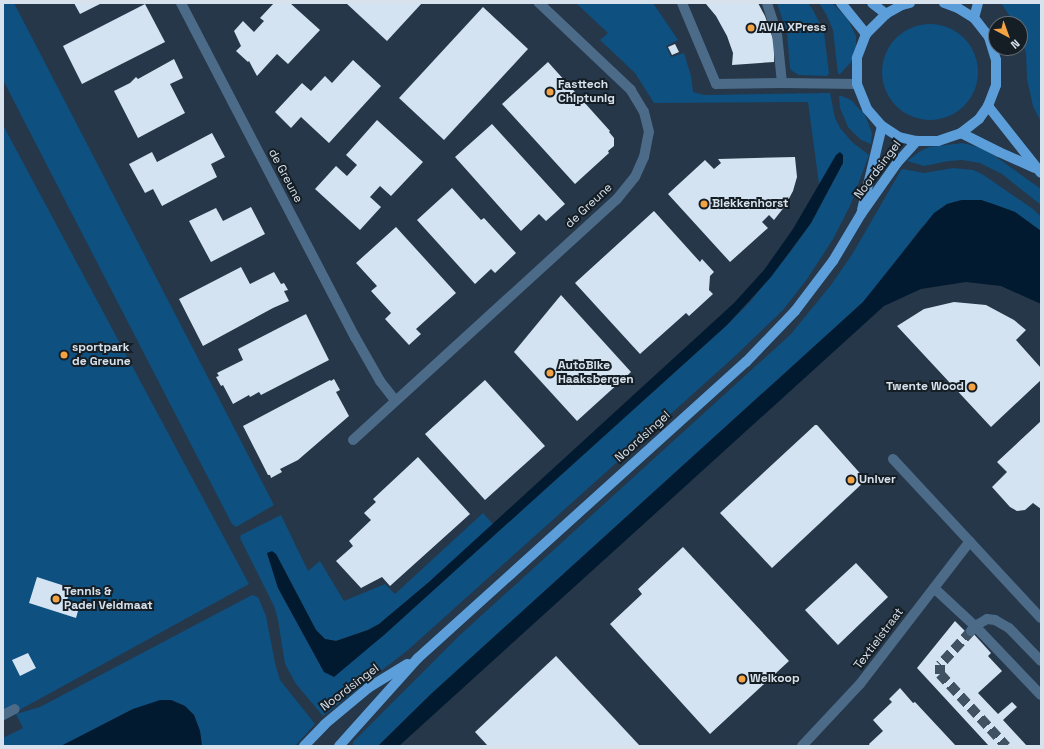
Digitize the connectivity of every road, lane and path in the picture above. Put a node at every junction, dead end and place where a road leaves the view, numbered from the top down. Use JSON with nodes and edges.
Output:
{"nodes":[{"id":1,"x":181,"y":3,"type":"edge"},
{"id":2,"x":539,"y":3,"type":"edge"},
{"id":3,"x":682,"y":3,"type":"edge"},
{"id":4,"x":767,"y":3,"type":"edge"},
{"id":5,"x":841,"y":3,"type":"edge"},
{"id":6,"x":872,"y":3,"type":"edge"},
{"id":7,"x":910,"y":3,"type":"edge"},
{"id":8,"x":944,"y":3,"type":"edge"},
{"id":9,"x":947,"y":3,"type":"edge"},
{"id":10,"x":978,"y":3,"type":"edge"},
{"id":11,"x":886,"y":14,"type":"junction"},
{"id":12,"x":974,"y":18,"type":"junction"},
{"id":13,"x":866,"y":34,"type":"junction"},
{"id":14,"x":782,"y":83,"type":"junction"},
{"id":15,"x":857,"y":84,"type":"junction"},
{"id":16,"x":988,"y":106,"type":"junction"},
{"id":17,"x":882,"y":126,"type":"junction"},
{"id":18,"x":961,"y":133,"type":"junction"},
{"id":19,"x":916,"y":141,"type":"junction"},
{"id":20,"x":1039,"y":171,"type":"edge"},
{"id":21,"x":861,"y":214,"type":"junction"},
{"id":22,"x":394,"y":400,"type":"junction"},
{"id":23,"x":352,"y":440,"type":"dead end"},
{"id":24,"x":893,"y":459,"type":"dead end"},
{"id":25,"x":970,"y":541,"type":"junction"},
{"id":26,"x":934,"y":588,"type":"junction"},
{"id":27,"x":1041,"y":618,"type":"edge"},
{"id":28,"x":973,"y":628,"type":"junction"},
{"id":29,"x":418,"y":658,"type":"junction"},
{"id":30,"x":1041,"y":661,"type":"edge"},
{"id":31,"x":1041,"y":695,"type":"edge"},
{"id":32,"x":15,"y":709,"type":"dead end"},
{"id":33,"x":3,"y":715,"type":"edge"},
{"id":34,"x":304,"y":746,"type":"edge"},
{"id":35,"x":340,"y":746,"type":"edge"},
{"id":36,"x":802,"y":746,"type":"edge"}],
"edges":[{"from":1,"to":22,"type":"street","name":"de Greune"},
{"from":2,"to":22,"type":"street","name":"de Greune"},
{"from":3,"to":14,"type":"street"},
{"from":4,"to":14,"type":"street"},
{"from":5,"to":13,"type":"main road"},
{"from":6,"to":11,"type":"main road"},
{"from":7,"to":11,"type":"main road"},
{"from":8,"to":9,"type":"main road"},
{"from":9,"to":12,"type":"main road"},
{"from":10,"to":12,"type":"main road"},
{"from":11,"to":13,"type":"main road"},
{"from":12,"to":16,"type":"main road"},
{"from":13,"to":15,"type":"main road"},
{"from":14,"to":15,"type":"street"},
{"from":15,"to":17,"type":"main road"},
{"from":16,"to":18,"type":"main road"},
{"from":16,"to":20,"type":"main road"},
{"from":17,"to":19,"type":"main road"},
{"from":17,"to":21,"type":"main road","name":"Noordsingel"},
{"from":18,"to":19,"type":"main road"},
{"from":18,"to":20,"type":"main road"},
{"from":19,"to":21,"type":"main road","name":"Noordsingel"},
{"from":21,"to":29,"type":"main road","name":"Noordsingel"},
{"from":22,"to":23,"type":"street","name":"de Greune"},
{"from":24,"to":25,"type":"street"},
{"from":25,"to":26,"type":"street","name":"Textielstraat"},
{"from":25,"to":27,"type":"street"},
{"from":26,"to":28,"type":"street"},
{"from":26,"to":36,"type":"street","name":"Textielstraat"},
{"from":28,"to":30,"type":"street"},
{"from":28,"to":31,"type":"street"},
{"from":29,"to":34,"type":"main road","name":"Noordsingel"},
{"from":29,"to":35,"type":"main road","name":"Noordsingel"},
{"from":32,"to":33,"type":"street"}]}
